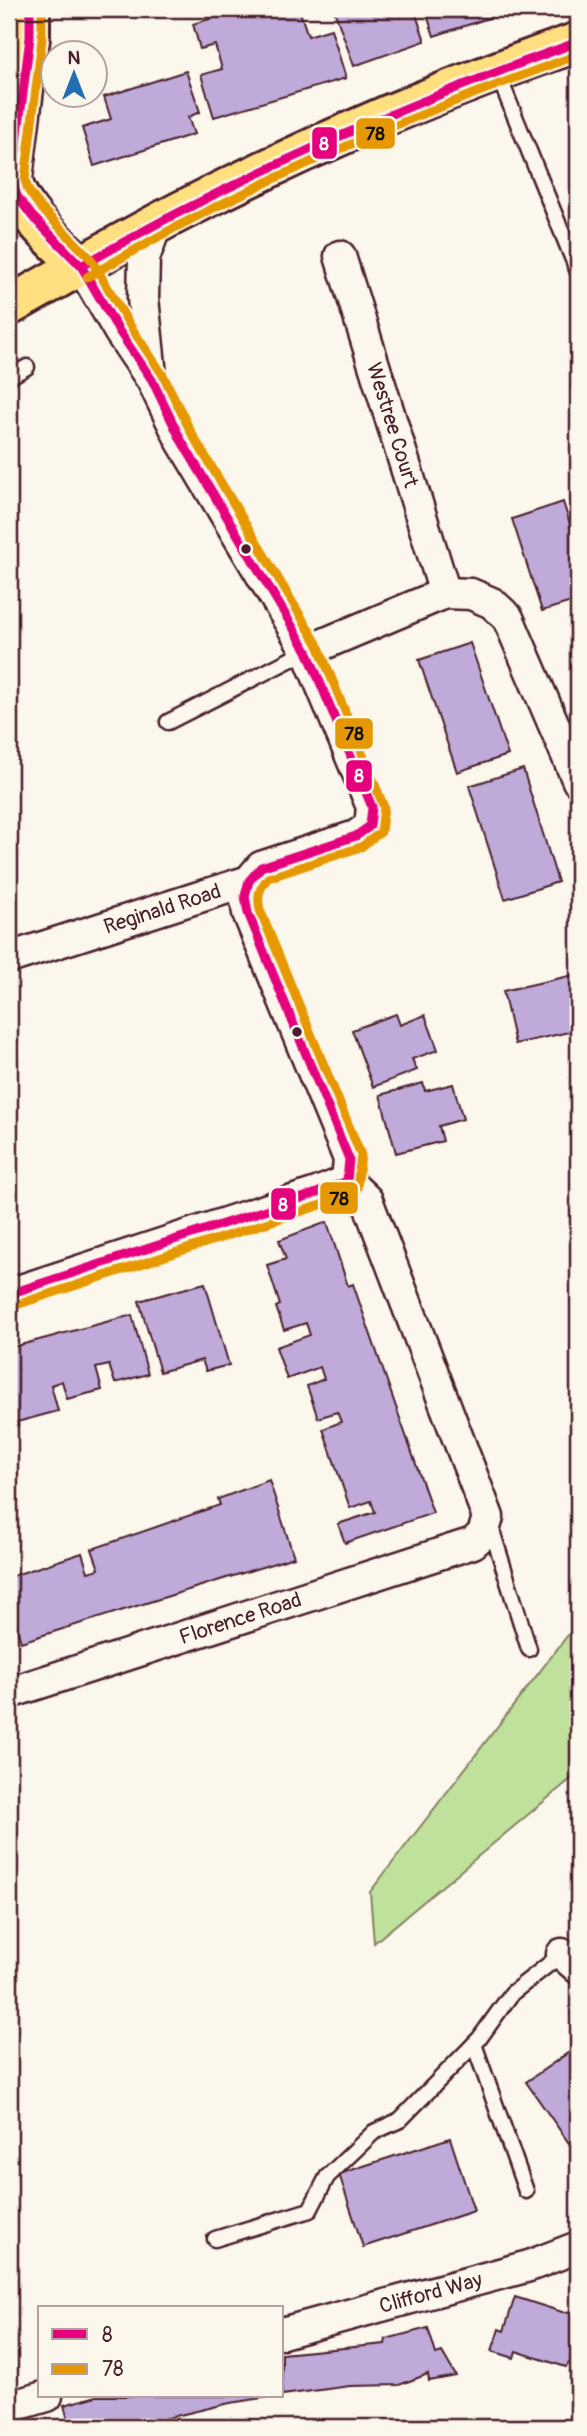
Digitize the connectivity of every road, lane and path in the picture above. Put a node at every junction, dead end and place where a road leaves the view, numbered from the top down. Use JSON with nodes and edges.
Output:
{"nodes":[{"id":1,"x":23,"y":28,"type":"edge"},
{"id":2,"x":578,"y":43,"type":"edge"},
{"id":3,"x":496,"y":71,"type":"junction"},
{"id":4,"x":10,"y":184,"type":"edge"},
{"id":5,"x":156,"y":225,"type":"junction"},
{"id":6,"x":340,"y":256,"type":"dead end"},
{"id":7,"x":81,"y":266,"type":"junction"},
{"id":8,"x":578,"y":272,"type":"edge"},
{"id":9,"x":9,"y":306,"type":"edge"},
{"id":10,"x":27,"y":367,"type":"dead end"},
{"id":11,"x":9,"y":377,"type":"edge"},
{"id":12,"x":152,"y":380,"type":"junction"},
{"id":13,"x":445,"y":593,"type":"junction"},
{"id":14,"x":307,"y":651,"type":"junction"},
{"id":15,"x":167,"y":722,"type":"dead end"},
{"id":16,"x":578,"y":780,"type":"edge"},
{"id":17,"x":248,"y":881,"type":"junction"},
{"id":18,"x":9,"y":958,"type":"edge"},
{"id":19,"x":347,"y":1181,"type":"junction"},
{"id":20,"x":9,"y":1294,"type":"edge"},
{"id":21,"x":488,"y":1517,"type":"junction"},
{"id":22,"x":529,"y":1649,"type":"dead end"},
{"id":23,"x":9,"y":1693,"type":"edge"},
{"id":24,"x":570,"y":1961,"type":"edge"},
{"id":25,"x":474,"y":2044,"type":"junction"},
{"id":26,"x":526,"y":2191,"type":"dead end"},
{"id":27,"x":215,"y":2239,"type":"dead end"},
{"id":28,"x":578,"y":2247,"type":"edge"},
{"id":29,"x":284,"y":2332,"type":"edge"},
{"id":30,"x":40,"y":2398,"type":"edge"},
{"id":31,"x":9,"y":2407,"type":"edge"}],
"edges":[{"from":1,"to":4,"type":"main road"},
{"from":2,"to":3,"type":"main road"},
{"from":3,"to":5,"type":"main road"},
{"from":3,"to":8,"type":"lane"},
{"from":4,"to":7,"type":"main road"},
{"from":5,"to":7,"type":"main road"},
{"from":5,"to":12,"type":"street"},
{"from":6,"to":13,"type":"street","name":"Westree Court"},
{"from":7,"to":9,"type":"main road"},
{"from":7,"to":12,"type":"street"},
{"from":10,"to":11,"type":"lane"},
{"from":12,"to":14,"type":"street"},
{"from":13,"to":14,"type":"street"},
{"from":13,"to":16,"type":"street"},
{"from":14,"to":15,"type":"lane"},
{"from":14,"to":17,"type":"street","name":"Reginald Road"},
{"from":17,"to":18,"type":"street","name":"Reginald Road"},
{"from":17,"to":19,"type":"street"},
{"from":19,"to":20,"type":"street"},
{"from":19,"to":21,"type":"street"},
{"from":21,"to":22,"type":"lane"},
{"from":21,"to":23,"type":"street","name":"Florence Road"},
{"from":24,"to":25,"type":"lane"},
{"from":25,"to":26,"type":"lane"},
{"from":25,"to":27,"type":"lane"},
{"from":28,"to":29,"type":"street","name":"Clifford Way"},
{"from":30,"to":31,"type":"street"}]}
